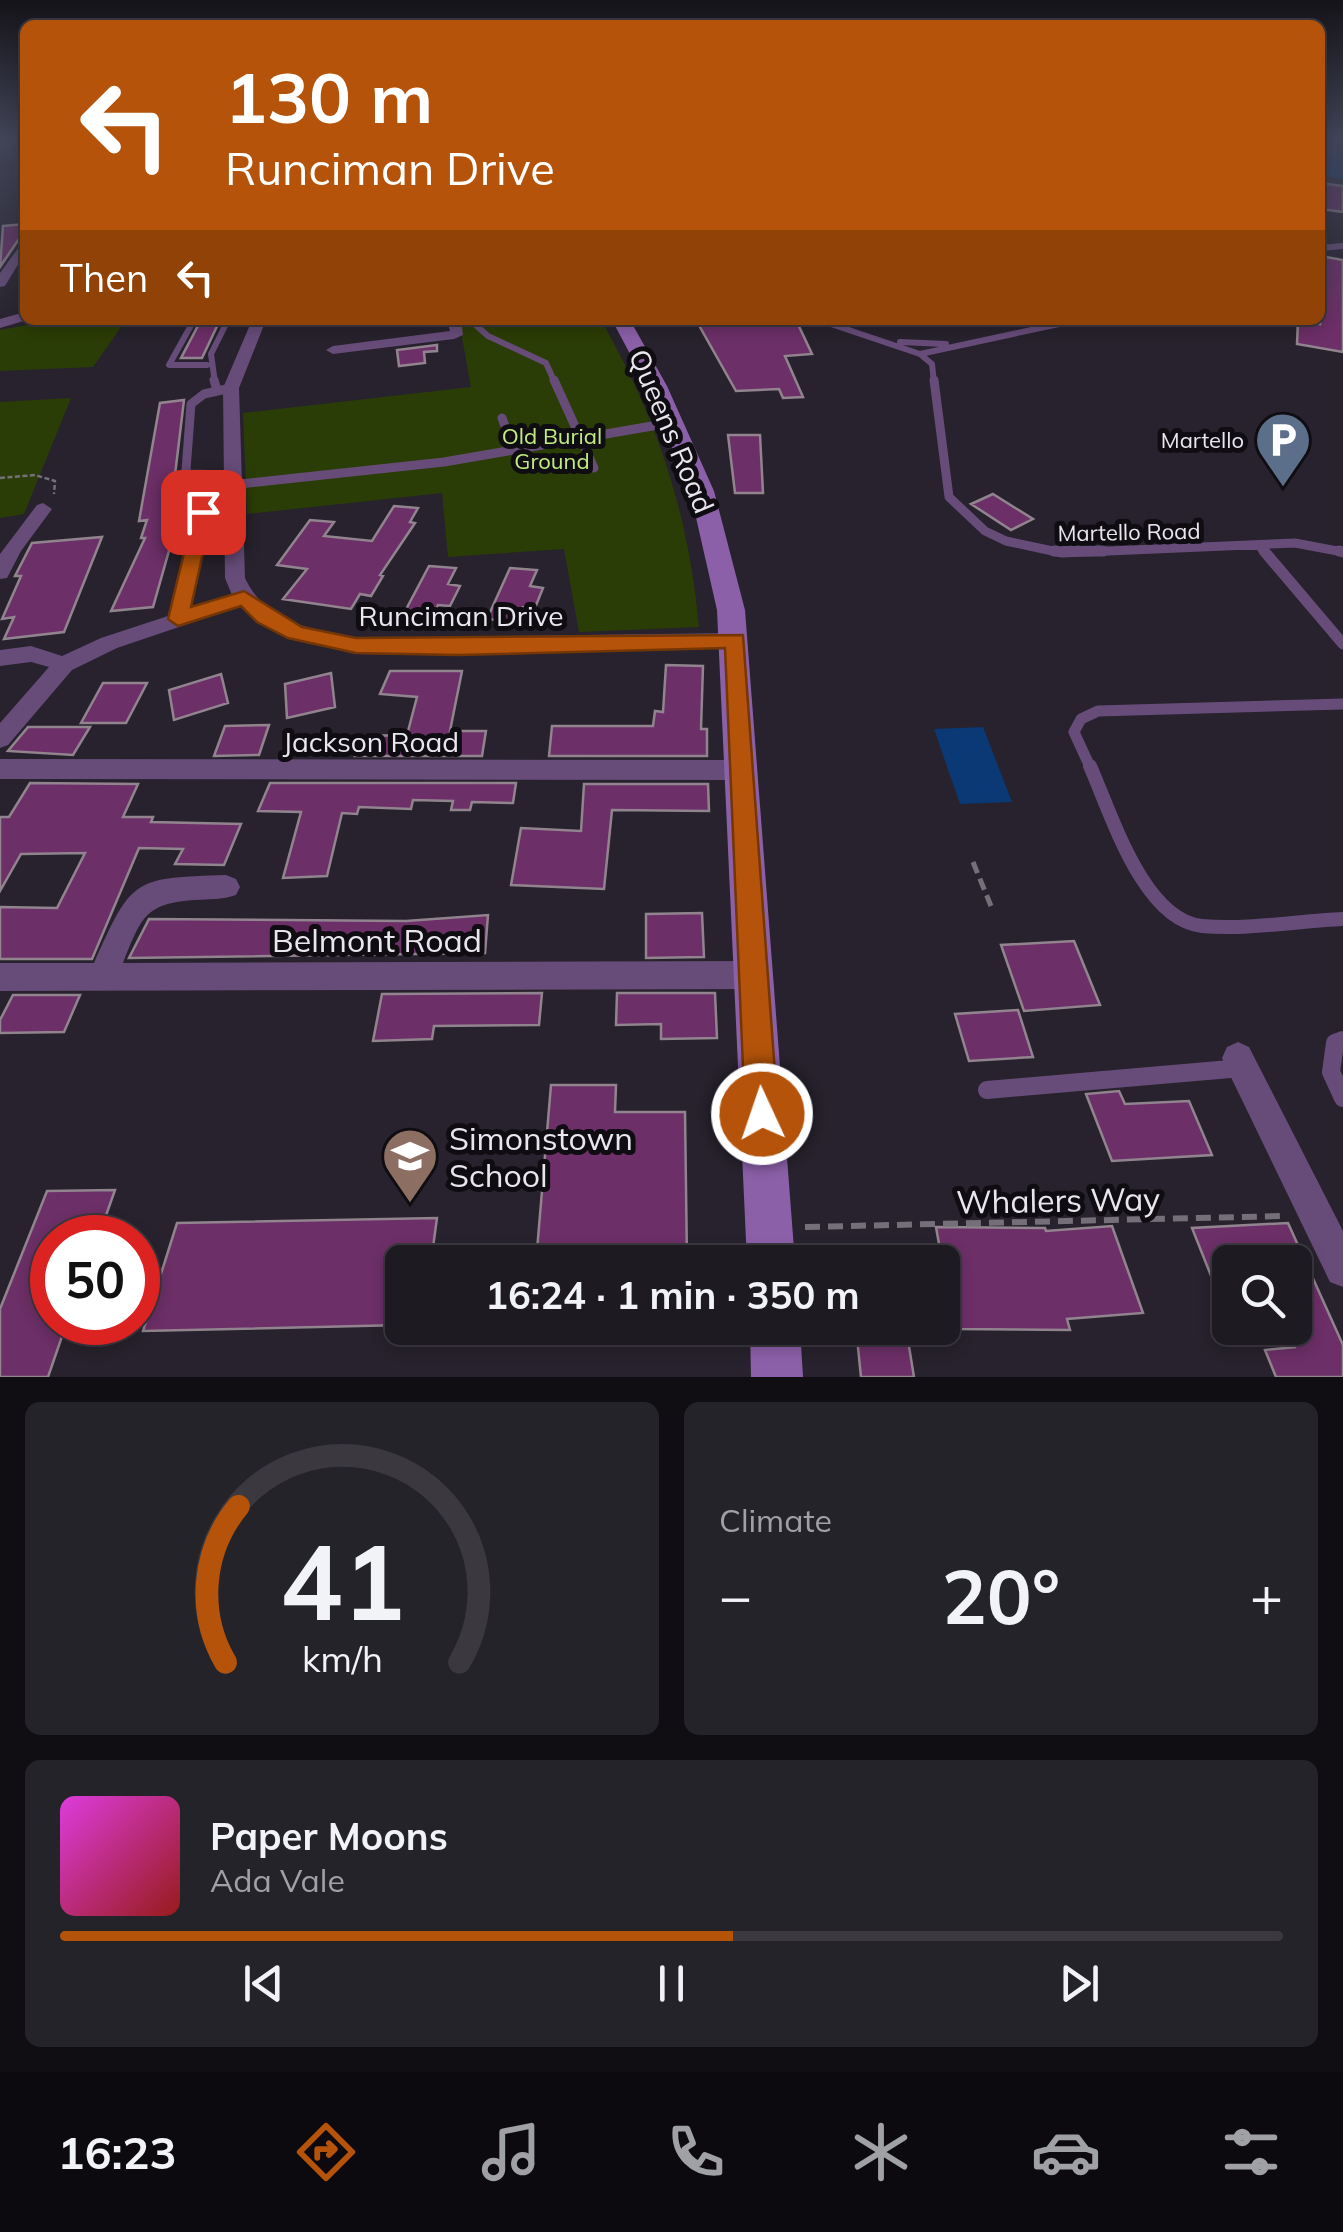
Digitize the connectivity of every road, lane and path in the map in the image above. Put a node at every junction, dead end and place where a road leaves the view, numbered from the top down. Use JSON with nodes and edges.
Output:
{"nodes":[{"id":1,"x":20,"y":252,"type":"edge"},
{"id":2,"x":0,"y":284,"type":"edge"},
{"id":3,"x":191,"y":325,"type":"edge"},
{"id":4,"x":226,"y":325,"type":"edge"},
{"id":5,"x":257,"y":325,"type":"edge"},
{"id":6,"x":456,"y":325,"type":"edge"},
{"id":7,"x":476,"y":325,"type":"edge"},
{"id":8,"x":624,"y":325,"type":"edge"},
{"id":9,"x":835,"y":325,"type":"edge"},
{"id":10,"x":1050,"y":325,"type":"edge"},
{"id":11,"x":890,"y":342,"type":"junction"},
{"id":12,"x":965,"y":344,"type":"junction"},
{"id":13,"x":334,"y":350,"type":"dead end"},
{"id":14,"x":920,"y":354,"type":"junction"},
{"id":15,"x":208,"y":366,"type":"junction"},
{"id":16,"x":224,"y":389,"type":"junction"},
{"id":17,"x":502,"y":418,"type":"dead end"},
{"id":18,"x":658,"y":425,"type":"dead end"},
{"id":19,"x":580,"y":438,"type":"junction"},
{"id":20,"x":514,"y":450,"type":"junction"},
{"id":21,"x":594,"y":468,"type":"dead end"},
{"id":22,"x":0,"y":478,"type":"edge"},
{"id":23,"x":231,"y":480,"type":"junction"},
{"id":24,"x":43,"y":510,"type":"joint"},
{"id":25,"x":203,"y":512,"type":"dead end"},
{"id":26,"x":1260,"y":545,"type":"junction"},
{"id":27,"x":1343,"y":552,"type":"edge"},
{"id":28,"x":0,"y":573,"type":"edge"},
{"id":29,"x":244,"y":598,"type":"junction"},
{"id":30,"x":178,"y":619,"type":"junction"},
{"id":31,"x":736,"y":640,"type":"junction"},
{"id":32,"x":1343,"y":644,"type":"edge"},
{"id":33,"x":0,"y":658,"type":"edge"},
{"id":34,"x":64,"y":664,"type":"junction"},
{"id":35,"x":1343,"y":704,"type":"edge"},
{"id":36,"x":0,"y":739,"type":"edge"},
{"id":37,"x":0,"y":770,"type":"edge"},
{"id":38,"x":742,"y":770,"type":"junction"},
{"id":39,"x":973,"y":862,"type":"dead end"},
{"id":40,"x":226,"y":887,"type":"dead end"},
{"id":41,"x":990,"y":906,"type":"dead end"},
{"id":42,"x":1343,"y":919,"type":"edge"},
{"id":43,"x":753,"y":975,"type":"junction"},
{"id":44,"x":0,"y":976,"type":"edge"},
{"id":45,"x":103,"y":976,"type":"junction"},
{"id":46,"x":1343,"y":1040,"type":"edge"},
{"id":47,"x":1240,"y":1063,"type":"joint"},
{"id":48,"x":987,"y":1090,"type":"dead end"},
{"id":49,"x":1343,"y":1098,"type":"edge"},
{"id":50,"x":1315,"y":1214,"type":"junction"},
{"id":51,"x":802,"y":1227,"type":"dead end"},
{"id":52,"x":770,"y":1245,"type":"edge"},
{"id":53,"x":1343,"y":1269,"type":"edge"},
{"id":54,"x":776,"y":1345,"type":"edge"},
{"id":55,"x":777,"y":1377,"type":"edge"}],
"edges":[{"from":1,"to":2,"type":"street"},
{"from":3,"to":15,"type":"lane"},
{"from":4,"to":15,"type":"lane"},
{"from":5,"to":16,"type":"street"},
{"from":6,"to":13,"type":"street"},
{"from":7,"to":19,"type":"lane"},
{"from":8,"to":31,"type":"main road","name":"Queens Road"},
{"from":9,"to":11,"type":"lane"},
{"from":10,"to":12,"type":"lane"},
{"from":11,"to":12,"type":"lane"},
{"from":11,"to":14,"type":"lane"},
{"from":12,"to":14,"type":"lane"},
{"from":14,"to":26,"type":"lane","name":"Martello Road"},
{"from":15,"to":16,"type":"lane"},
{"from":16,"to":23,"type":"street"},
{"from":16,"to":23,"type":"lane"},
{"from":17,"to":20,"type":"lane"},
{"from":18,"to":19,"type":"lane"},
{"from":19,"to":20,"type":"lane"},
{"from":19,"to":21,"type":"lane"},
{"from":20,"to":23,"type":"lane"},
{"from":22,"to":24,"type":"path"},
{"from":23,"to":29,"type":"street"},
{"from":24,"to":28,"type":"street"},
{"from":25,"to":30,"type":"street"},
{"from":26,"to":27,"type":"lane","name":"Martello Road"},
{"from":26,"to":32,"type":"lane"},
{"from":29,"to":30,"type":"street"},
{"from":29,"to":31,"type":"street","name":"Runciman Drive"},
{"from":30,"to":34,"type":"street"},
{"from":31,"to":38,"type":"main road","name":"Queens Road"},
{"from":33,"to":34,"type":"street"},
{"from":34,"to":36,"type":"street"},
{"from":35,"to":42,"type":"lane"},
{"from":37,"to":38,"type":"street","name":"Jackson Road"},
{"from":38,"to":43,"type":"main road","name":"Queens Road"},
{"from":39,"to":41,"type":"path"},
{"from":40,"to":45,"type":"street"},
{"from":43,"to":45,"type":"street","name":"Belmont Road"},
{"from":43,"to":52,"type":"main road","name":"Queens Road"},
{"from":44,"to":45,"type":"street","name":"Belmont Road"},
{"from":46,"to":49,"type":"lane"},
{"from":47,"to":48,"type":"lane"},
{"from":47,"to":50,"type":"street"},
{"from":50,"to":51,"type":"path","name":"Whalers Way"},
{"from":50,"to":53,"type":"street"},
{"from":54,"to":55,"type":"main road"}]}
